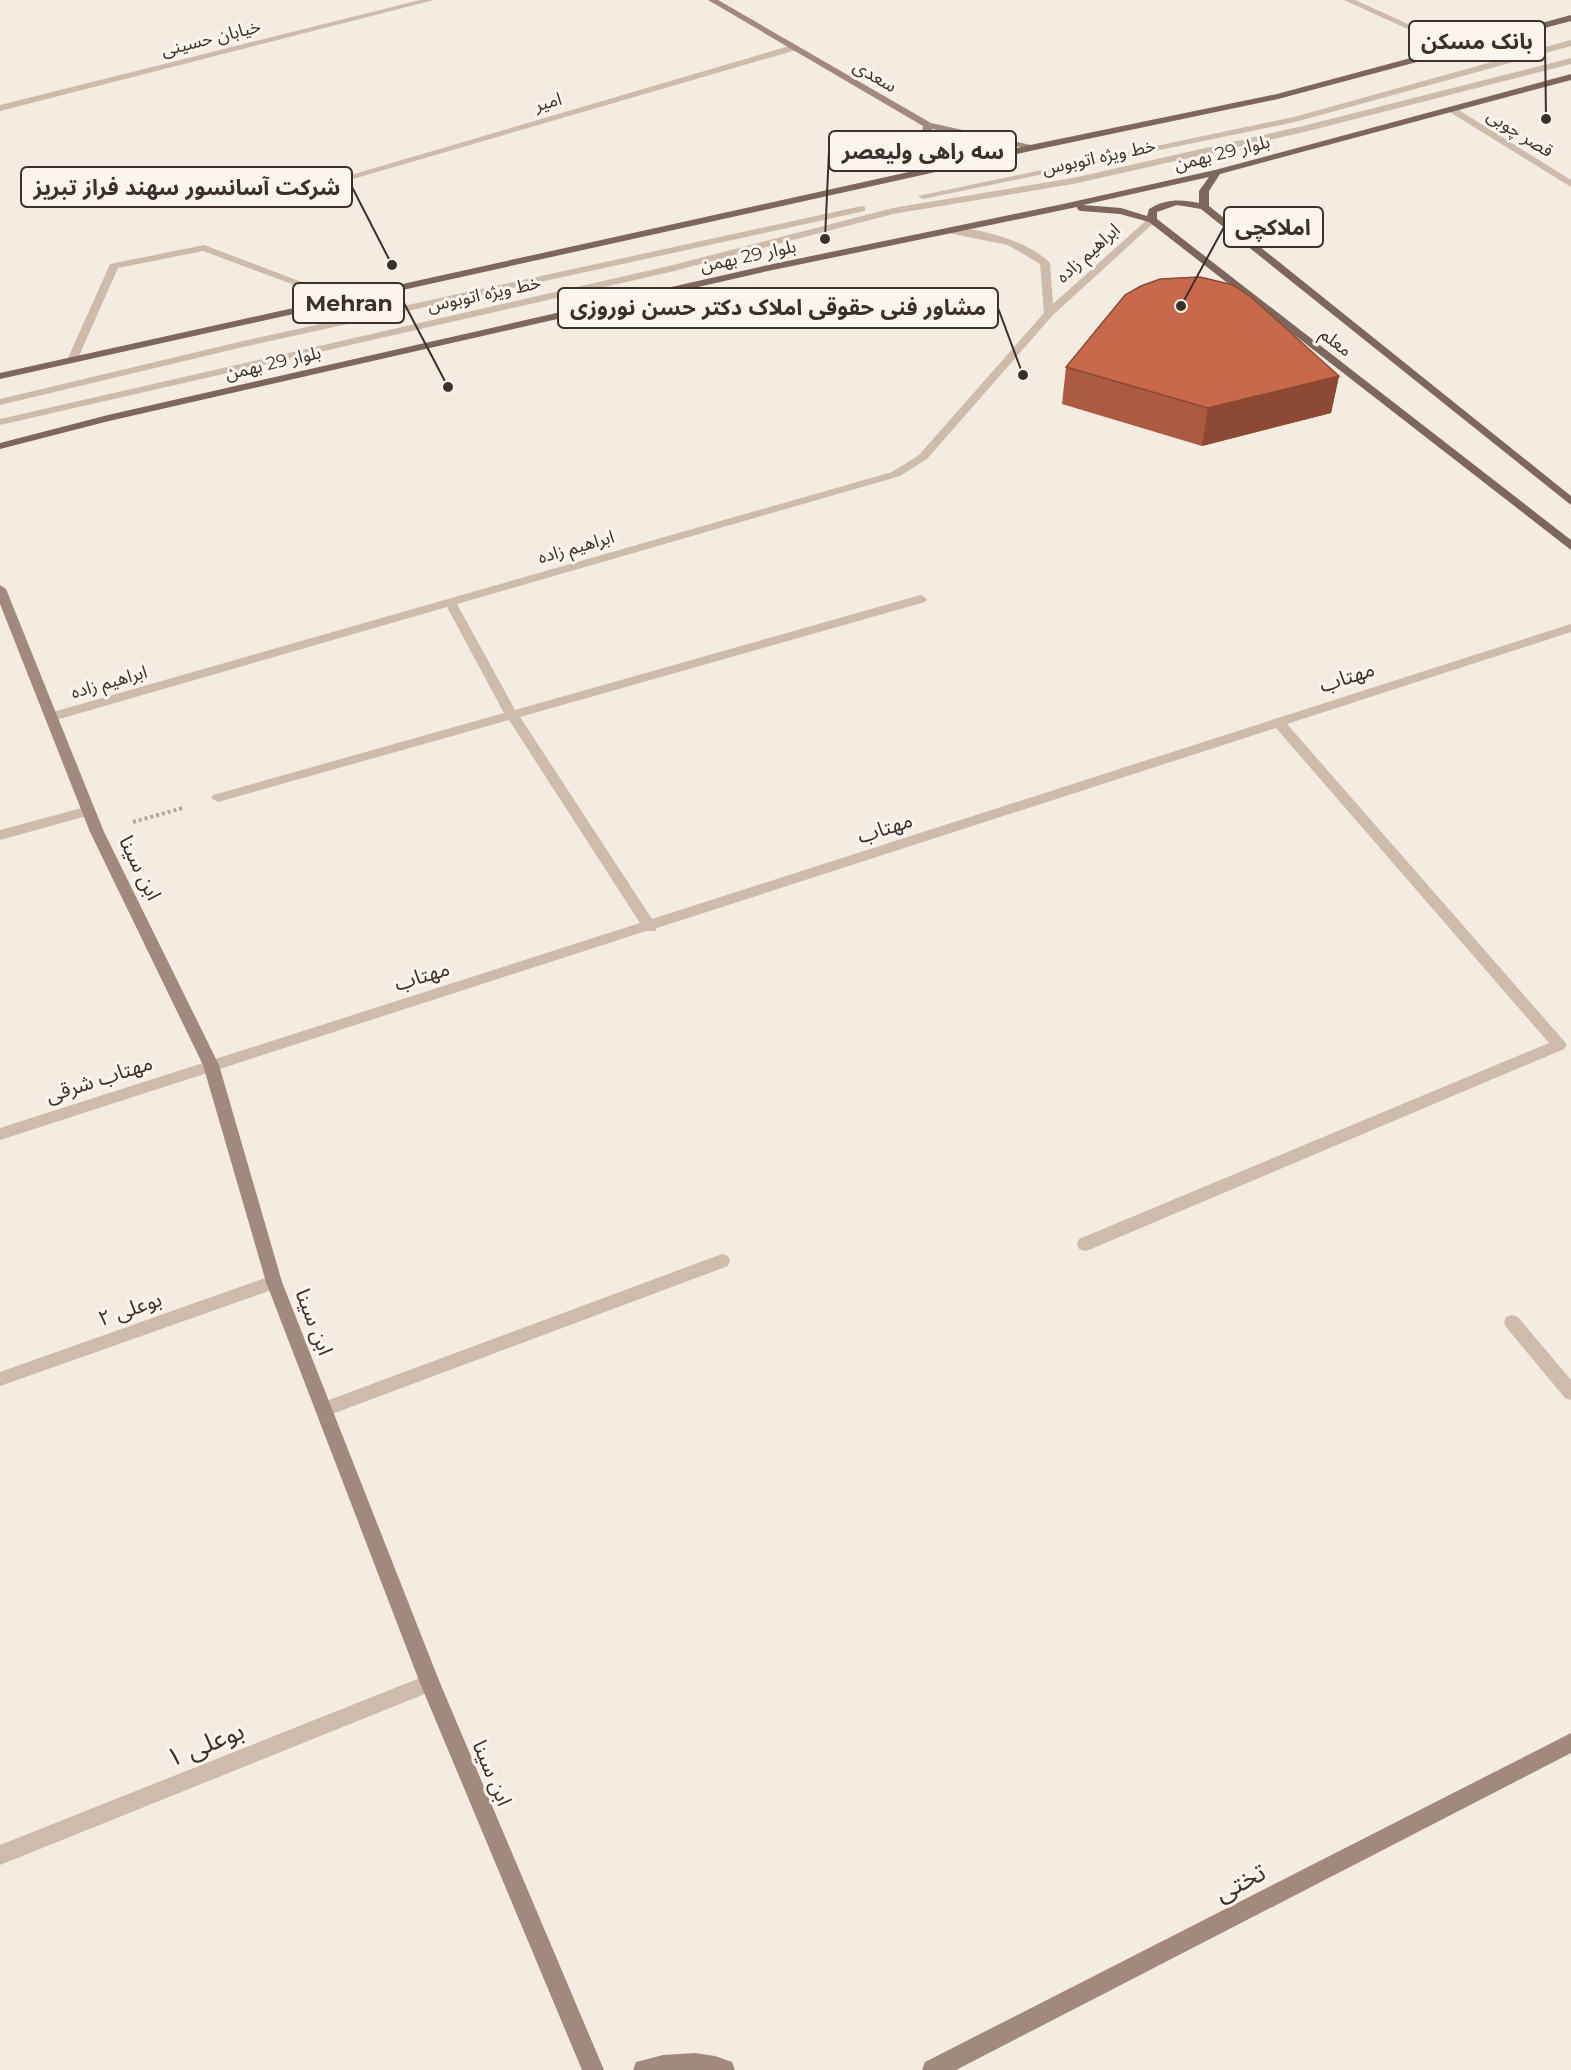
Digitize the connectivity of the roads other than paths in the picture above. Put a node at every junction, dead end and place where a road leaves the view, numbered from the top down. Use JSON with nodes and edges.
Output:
{"nodes":[{"id":1,"x":430,"y":0,"type":"edge"},
{"id":2,"x":712,"y":0,"type":"edge"},
{"id":3,"x":1348,"y":0,"type":"edge"},
{"id":4,"x":1571,"y":18,"type":"edge"},
{"id":5,"x":1571,"y":43,"type":"edge"},
{"id":6,"x":793,"y":48,"type":"junction"},
{"id":7,"x":1459,"y":49,"type":"junction"},
{"id":8,"x":1571,"y":61,"type":"edge"},
{"id":9,"x":1571,"y":77,"type":"edge"},
{"id":10,"x":0,"y":108,"type":"edge"},
{"id":11,"x":1451,"y":110,"type":"junction"},
{"id":12,"x":928,"y":125,"type":"junction"},
{"id":13,"x":1035,"y":147,"type":"junction"},
{"id":14,"x":920,"y":172,"type":"junction"},
{"id":15,"x":1217,"y":172,"type":"junction"},
{"id":16,"x":1571,"y":184,"type":"edge"},
{"id":17,"x":312,"y":188,"type":"dead end"},
{"id":18,"x":1063,"y":207,"type":"junction"},
{"id":19,"x":1204,"y":207,"type":"junction"},
{"id":20,"x":1152,"y":220,"type":"junction"},
{"id":21,"x":951,"y":231,"type":"junction"},
{"id":22,"x":342,"y":299,"type":"junction"},
{"id":23,"x":1049,"y":313,"type":"junction"},
{"id":24,"x":73,"y":358,"type":"junction"},
{"id":25,"x":0,"y":376,"type":"edge"},
{"id":26,"x":0,"y":402,"type":"edge"},
{"id":27,"x":0,"y":422,"type":"edge"},
{"id":28,"x":0,"y":446,"type":"edge"},
{"id":29,"x":1571,"y":502,"type":"edge"},
{"id":30,"x":1571,"y":546,"type":"edge"},
{"id":31,"x":0,"y":589,"type":"edge"},
{"id":32,"x":921,"y":599,"type":"dead end"},
{"id":33,"x":450,"y":602,"type":"junction"},
{"id":34,"x":1571,"y":628,"type":"edge"},
{"id":35,"x":512,"y":715,"type":"junction"},
{"id":36,"x":51,"y":717,"type":"junction"},
{"id":37,"x":1278,"y":722,"type":"junction"},
{"id":38,"x":218,"y":798,"type":"road end"},
{"id":39,"x":89,"y":811,"type":"junction"},
{"id":40,"x":0,"y":835,"type":"edge"},
{"id":41,"x":650,"y":927,"type":"junction"},
{"id":42,"x":211,"y":1065,"type":"junction"},
{"id":43,"x":0,"y":1134,"type":"edge"},
{"id":44,"x":1085,"y":1244,"type":"dead end"},
{"id":45,"x":722,"y":1261,"type":"dead end"},
{"id":46,"x":274,"y":1282,"type":"junction"},
{"id":47,"x":1512,"y":1322,"type":"dead end"},
{"id":48,"x":0,"y":1379,"type":"edge"},
{"id":49,"x":1571,"y":1393,"type":"edge"},
{"id":50,"x":324,"y":1409,"type":"junction"},
{"id":51,"x":430,"y":1683,"type":"junction"},
{"id":52,"x":1571,"y":1743,"type":"edge"},
{"id":53,"x":0,"y":1855,"type":"edge"},
{"id":54,"x":593,"y":2070,"type":"edge"},
{"id":55,"x":644,"y":2070,"type":"edge"},
{"id":56,"x":724,"y":2070,"type":"edge"},
{"id":57,"x":933,"y":2070,"type":"edge"}],
"edges":[{"from":1,"to":10,"type":"street","name":"خیابان حسینی"},
{"from":2,"to":6,"type":"main road","name":"سعدی"},
{"from":3,"to":7,"type":"street"},
{"from":4,"to":7,"type":"main road"},
{"from":5,"to":26,"type":"street","name":"خط ویژه اتوبوس"},
{"from":6,"to":12,"type":"main road","name":"سعدی"},
{"from":6,"to":17,"type":"street","name":"امیر"},
{"from":7,"to":13,"type":"main road"},
{"from":8,"to":27,"type":"street","name":"خط ویژه اتوبوس"},
{"from":9,"to":11,"type":"main road","name":"بلوار 29 بهمن"},
{"from":11,"to":15,"type":"main road","name":"بلوار 29 بهمن"},
{"from":11,"to":16,"type":"street","name":"قصر چوبی"},
{"from":12,"to":13,"type":"main road","name":"سعدی"},
{"from":12,"to":14,"type":"main road"},
{"from":13,"to":14,"type":"main road"},
{"from":14,"to":22,"type":"main road"},
{"from":15,"to":18,"type":"main road","name":"بلوار 29 بهمن"},
{"from":15,"to":19,"type":"main road"},
{"from":18,"to":20,"type":"main road","name":"معلم"},
{"from":18,"to":21,"type":"main road","name":"بلوار 29 بهمن"},
{"from":19,"to":20,"type":"main road"},
{"from":19,"to":29,"type":"main road","name":"معلم"},
{"from":20,"to":23,"type":"street","name":"ابراهیم زاده"},
{"from":20,"to":30,"type":"main road","name":"معلم"},
{"from":21,"to":23,"type":"street","name":"ابراهیم زاده"},
{"from":21,"to":28,"type":"main road","name":"بلوار 29 بهمن"},
{"from":22,"to":24,"type":"main road"},
{"from":22,"to":24,"type":"street"},
{"from":23,"to":33,"type":"street","name":"ابراهیم زاده"},
{"from":24,"to":25,"type":"main road"},
{"from":31,"to":36,"type":"main road","name":"ابن سینا"},
{"from":32,"to":35,"type":"street"},
{"from":33,"to":35,"type":"street"},
{"from":33,"to":36,"type":"street","name":"ابراهیم زاده"},
{"from":34,"to":37,"type":"street","name":"مهتاب"},
{"from":35,"to":38,"type":"street"},
{"from":35,"to":41,"type":"street"},
{"from":36,"to":39,"type":"main road","name":"ابن سینا"},
{"from":37,"to":41,"type":"street","name":"مهتاب"},
{"from":37,"to":44,"type":"street"},
{"from":39,"to":40,"type":"street"},
{"from":39,"to":42,"type":"main road","name":"ابن سینا"},
{"from":41,"to":42,"type":"street","name":"مهتاب"},
{"from":42,"to":43,"type":"street","name":"مهتاب شرقی"},
{"from":42,"to":46,"type":"main road","name":"ابن سینا"},
{"from":45,"to":50,"type":"street"},
{"from":46,"to":48,"type":"street","name":"بوعلی ۲"},
{"from":46,"to":50,"type":"main road","name":"ابن سینا"},
{"from":47,"to":49,"type":"street"},
{"from":50,"to":51,"type":"main road","name":"ابن سینا"},
{"from":51,"to":53,"type":"street","name":"بوعلی ۱"},
{"from":51,"to":54,"type":"main road","name":"ابن سینا"},
{"from":52,"to":57,"type":"main road","name":"تختى"},
{"from":55,"to":56,"type":"main road"}]}
